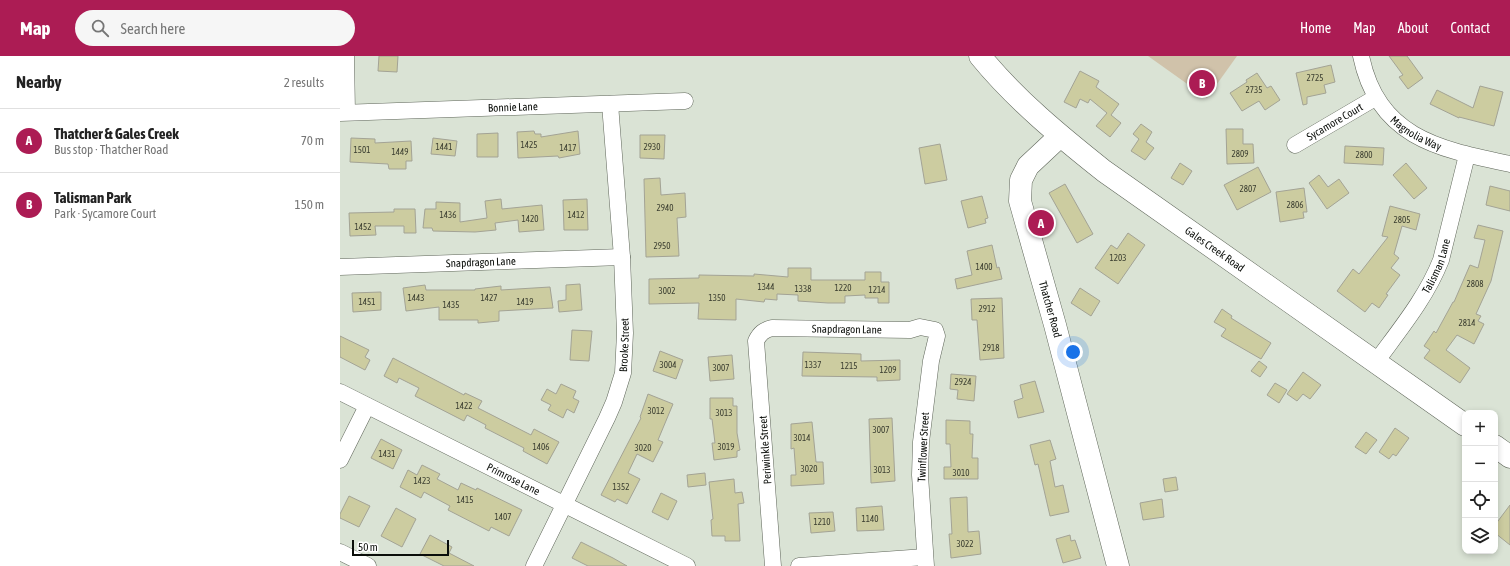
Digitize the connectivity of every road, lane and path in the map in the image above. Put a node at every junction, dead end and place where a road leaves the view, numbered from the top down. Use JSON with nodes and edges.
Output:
{"nodes":[{"id":1,"x":346,"y":56,"type":"edge"},
{"id":2,"x":980,"y":56,"type":"edge"},
{"id":3,"x":1361,"y":56,"type":"edge"},
{"id":4,"x":1374,"y":98,"type":"junction"},
{"id":5,"x":685,"y":101,"type":"dead end"},
{"id":6,"x":610,"y":104,"type":"junction"},
{"id":7,"x":344,"y":112,"type":"edge"},
{"id":8,"x":1060,"y":136,"type":"junction"},
{"id":9,"x":1295,"y":145,"type":"dead end"},
{"id":10,"x":1467,"y":155,"type":"junction"},
{"id":11,"x":1510,"y":164,"type":"edge"},
{"id":12,"x":622,"y":257,"type":"junction"},
{"id":13,"x":340,"y":267,"type":"edge"},
{"id":14,"x":935,"y":330,"type":"joint"},
{"id":15,"x":759,"y":334,"type":"joint"},
{"id":16,"x":1376,"y":362,"type":"junction"},
{"id":17,"x":340,"y":392,"type":"edge"},
{"id":18,"x":367,"y":406,"type":"junction"},
{"id":19,"x":1462,"y":423,"type":"edge"},
{"id":20,"x":1498,"y":448,"type":"edge"},
{"id":21,"x":1510,"y":457,"type":"edge"},
{"id":22,"x":340,"y":460,"type":"edge"},
{"id":23,"x":564,"y":505,"type":"junction"},
{"id":24,"x":340,"y":552,"type":"edge"},
{"id":25,"x":926,"y":561,"type":"edge"},
{"id":26,"x":368,"y":566,"type":"edge"},
{"id":27,"x":534,"y":566,"type":"edge"},
{"id":28,"x":687,"y":566,"type":"edge"},
{"id":29,"x":773,"y":566,"type":"edge"},
{"id":30,"x":799,"y":566,"type":"edge"},
{"id":31,"x":1118,"y":566,"type":"edge"}],
"edges":[{"from":1,"to":7,"type":"street"},
{"from":2,"to":8,"type":"main road","name":"Gales Creek Road"},
{"from":3,"to":4,"type":"street","name":"Magnolia Way"},
{"from":4,"to":9,"type":"street","name":"Sycamore Court"},
{"from":4,"to":10,"type":"street","name":"Magnolia Way"},
{"from":5,"to":6,"type":"street","name":"Bonnie Lane"},
{"from":6,"to":7,"type":"street","name":"Bonnie Lane"},
{"from":6,"to":12,"type":"street","name":"Brooke Street"},
{"from":8,"to":16,"type":"main road","name":"Gales Creek Road"},
{"from":8,"to":31,"type":"main road","name":"Thatcher Road"},
{"from":10,"to":11,"type":"street","name":"Magnolia Way"},
{"from":10,"to":16,"type":"street","name":"Talisman Lane"},
{"from":12,"to":13,"type":"street","name":"Snapdragon Lane"},
{"from":12,"to":23,"type":"street","name":"Brooke Street"},
{"from":14,"to":15,"type":"street","name":"Snapdragon Lane"},
{"from":14,"to":25,"type":"street","name":"Twinflower Street"},
{"from":15,"to":29,"type":"street","name":"Periwinkle Street"},
{"from":16,"to":19,"type":"main road","name":"Gales Creek Road"},
{"from":17,"to":18,"type":"street","name":"Primrose Lane"},
{"from":18,"to":22,"type":"street"},
{"from":18,"to":23,"type":"street","name":"Primrose Lane"},
{"from":20,"to":21,"type":"main road"},
{"from":23,"to":27,"type":"street","name":"Brooke Street"},
{"from":23,"to":28,"type":"street","name":"Primrose Lane"},
{"from":24,"to":26,"type":"street"},
{"from":25,"to":30,"type":"street"}]}
